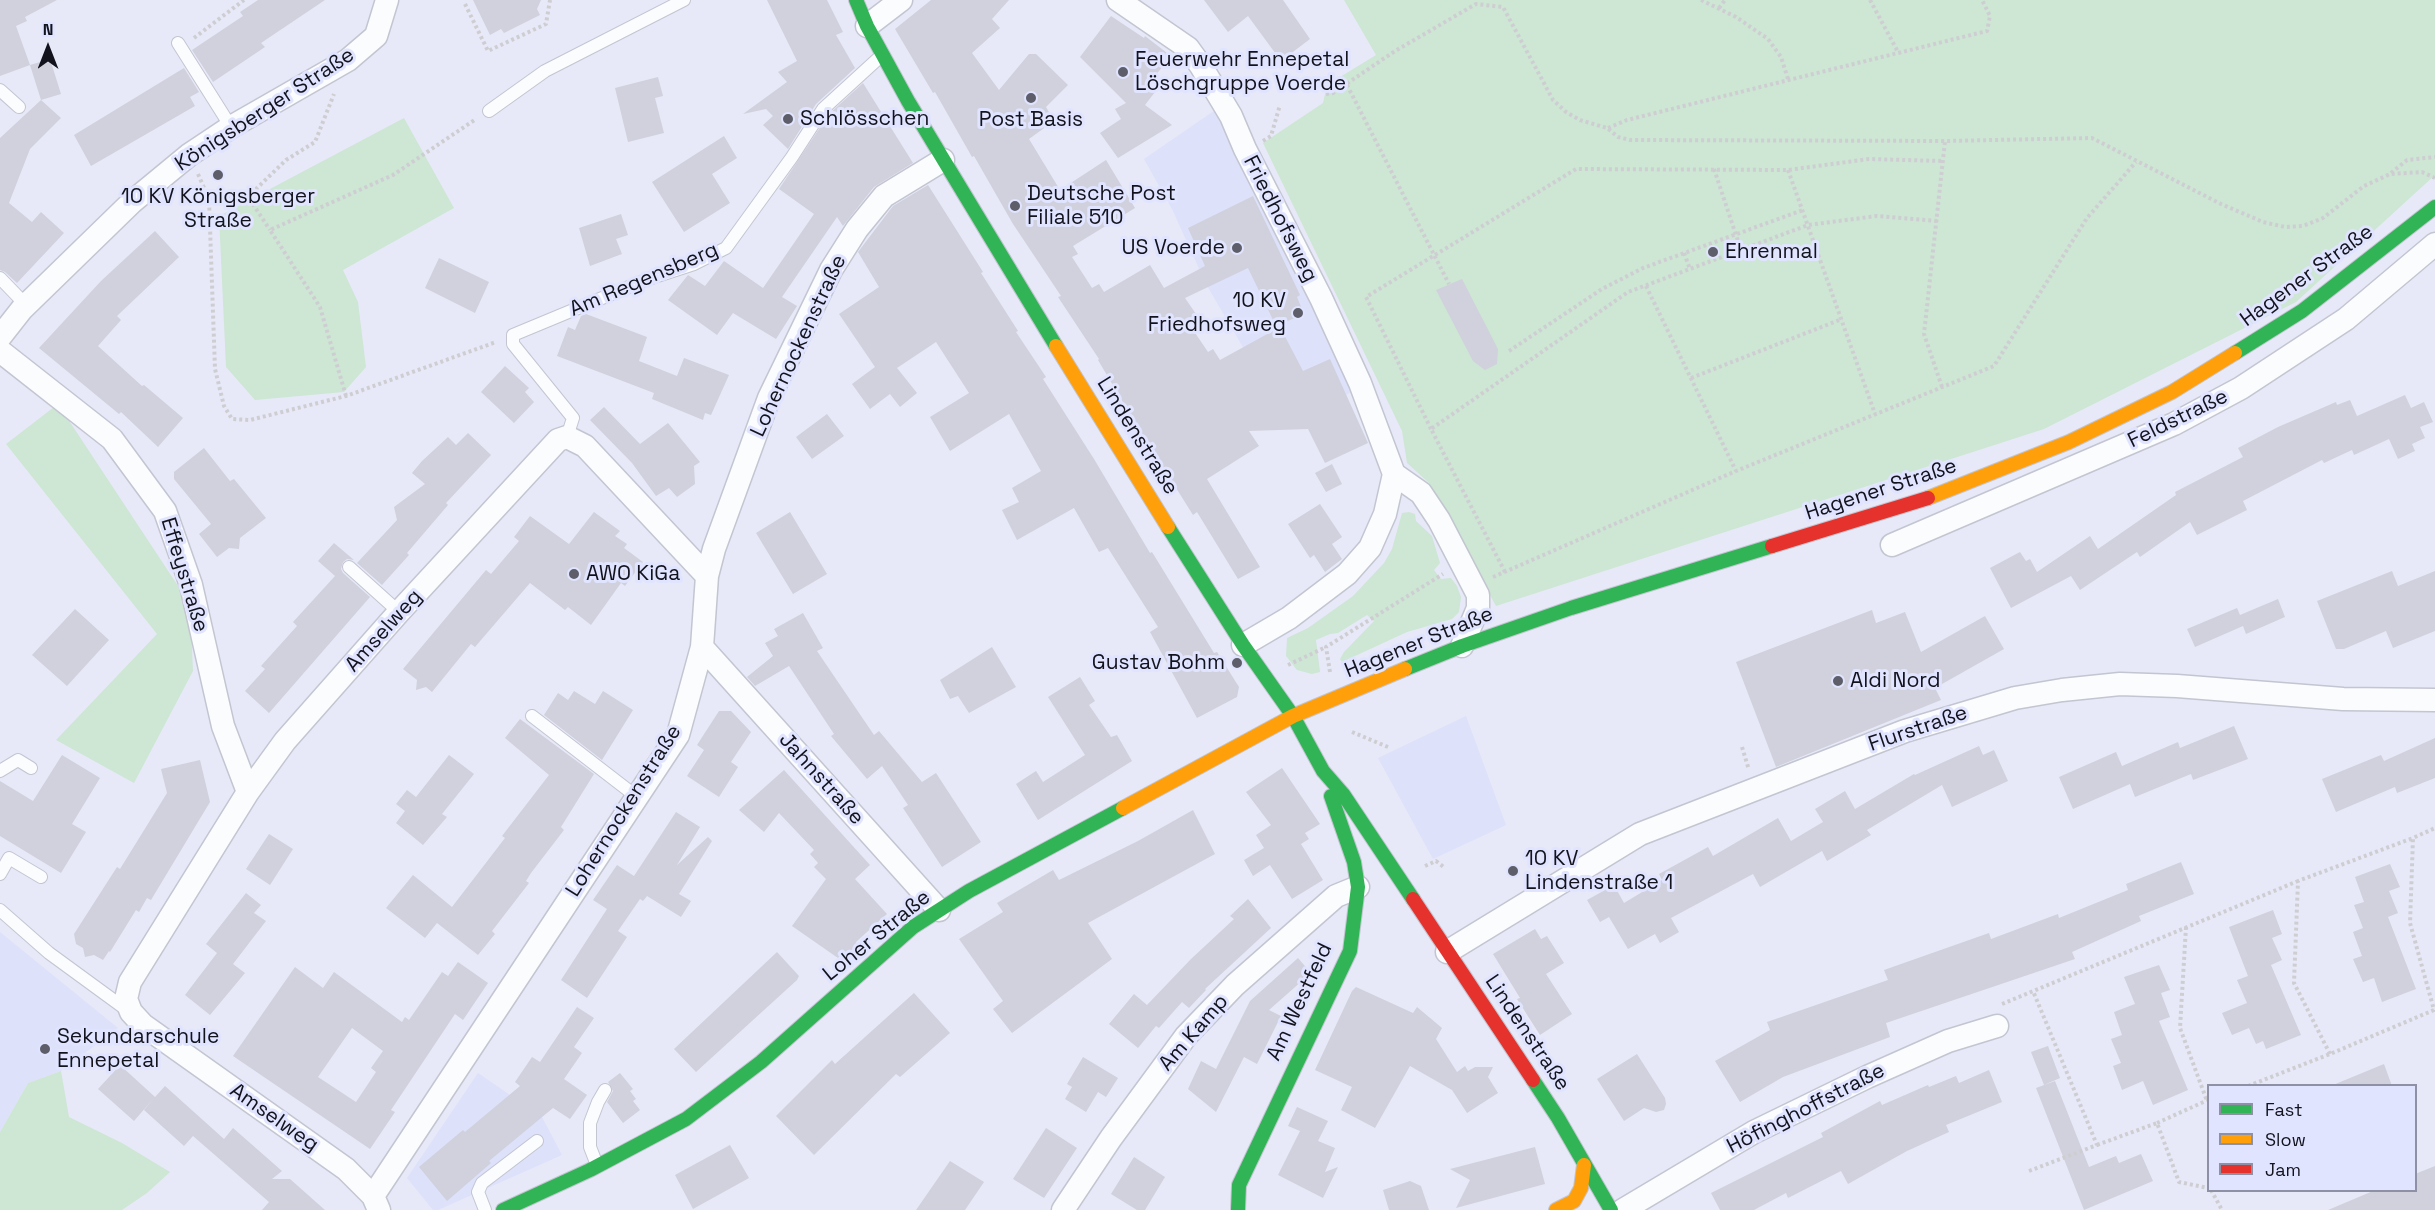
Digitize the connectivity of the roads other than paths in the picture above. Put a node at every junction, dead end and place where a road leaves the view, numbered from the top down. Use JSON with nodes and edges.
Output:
{"nodes":[{"id":1,"x":387,"y":0,"type":"edge"},
{"id":2,"x":684,"y":0,"type":"edge"},
{"id":3,"x":856,"y":0,"type":"edge"},
{"id":4,"x":901,"y":0,"type":"edge"},
{"id":5,"x":1118,"y":0,"type":"edge"},
{"id":6,"x":867,"y":26,"type":"junction"},
{"id":7,"x":179,"y":46,"type":"road end"},
{"id":8,"x":883,"y":54,"type":"junction"},
{"id":9,"x":0,"y":90,"type":"edge"},
{"id":10,"x":19,"y":107,"type":"dead end"},
{"id":11,"x":489,"y":111,"type":"road end"},
{"id":12,"x":231,"y":127,"type":"junction"},
{"id":13,"x":944,"y":160,"type":"junction"},
{"id":14,"x":2435,"y":207,"type":"edge"},
{"id":15,"x":2435,"y":244,"type":"edge"},
{"id":16,"x":0,"y":278,"type":"edge"},
{"id":17,"x":26,"y":305,"type":"junction"},
{"id":18,"x":0,"y":337,"type":"edge"},
{"id":19,"x":0,"y":351,"type":"edge"},
{"id":20,"x":567,"y":437,"type":"junction"},
{"id":21,"x":1394,"y":474,"type":"junction"},
{"id":22,"x":1892,"y":545,"type":"dead end"},
{"id":23,"x":349,"y":567,"type":"dead end"},
{"id":24,"x":707,"y":576,"type":"junction"},
{"id":25,"x":399,"y":612,"type":"junction"},
{"id":26,"x":1243,"y":645,"type":"junction"},
{"id":27,"x":702,"y":646,"type":"junction"},
{"id":28,"x":1462,"y":646,"type":"junction"},
{"id":29,"x":2435,"y":700,"type":"edge"},
{"id":30,"x":532,"y":716,"type":"dead end"},
{"id":31,"x":1293,"y":716,"type":"junction"},
{"id":32,"x":31,"y":768,"type":"dead end"},
{"id":33,"x":0,"y":771,"type":"edge"},
{"id":34,"x":1323,"y":771,"type":"junction"},
{"id":35,"x":248,"y":792,"type":"junction"},
{"id":36,"x":637,"y":797,"type":"junction"},
{"id":37,"x":0,"y":874,"type":"edge"},
{"id":38,"x":41,"y":877,"type":"dead end"},
{"id":39,"x":1363,"y":886,"type":"junction"},
{"id":40,"x":0,"y":910,"type":"edge"},
{"id":41,"x":939,"y":910,"type":"junction"},
{"id":42,"x":1447,"y":952,"type":"junction"},
{"id":43,"x":131,"y":1012,"type":"junction"},
{"id":44,"x":1997,"y":1026,"type":"road end"},
{"id":45,"x":605,"y":1090,"type":"dead end"},
{"id":46,"x":537,"y":1141,"type":"dead end"},
{"id":47,"x":1584,"y":1165,"type":"junction"},
{"id":48,"x":597,"y":1166,"type":"junction"},
{"id":49,"x":376,"y":1203,"type":"edge"},
{"id":50,"x":485,"y":1210,"type":"edge"},
{"id":51,"x":503,"y":1210,"type":"edge"},
{"id":52,"x":1063,"y":1210,"type":"edge"},
{"id":53,"x":1238,"y":1210,"type":"edge"},
{"id":54,"x":1556,"y":1210,"type":"edge"},
{"id":55,"x":1611,"y":1210,"type":"edge"},
{"id":56,"x":1623,"y":1210,"type":"edge"}],
"edges":[{"from":1,"to":12,"type":"street","name":"Königsberger Straße"},
{"from":2,"to":11,"type":"lane"},
{"from":3,"to":6,"type":"main road","name":"Lindenstraße"},
{"from":4,"to":6,"type":"street"},
{"from":5,"to":21,"type":"street","name":"Friedhofsweg"},
{"from":6,"to":8,"type":"main road","name":"Lindenstraße"},
{"from":7,"to":12,"type":"lane"},
{"from":8,"to":13,"type":"main road","name":"Lindenstraße"},
{"from":8,"to":20,"type":"lane","name":"Am Regensberg"},
{"from":9,"to":10,"type":"lane"},
{"from":12,"to":17,"type":"street","name":"Königsberger Straße"},
{"from":13,"to":24,"type":"street","name":"Lohernockenstraße"},
{"from":13,"to":26,"type":"main road","name":"Lindenstraße"},
{"from":14,"to":28,"type":"main road","name":"Hagener Straße"},
{"from":15,"to":22,"type":"street","name":"Feldstraße"},
{"from":16,"to":17,"type":"lane"},
{"from":17,"to":18,"type":"street","name":"Königsberger Straße"},
{"from":19,"to":35,"type":"street","name":"Effeystraße"},
{"from":20,"to":24,"type":"street"},
{"from":20,"to":25,"type":"street","name":"Amselweg"},
{"from":21,"to":26,"type":"street"},
{"from":21,"to":28,"type":"street"},
{"from":23,"to":25,"type":"lane"},
{"from":24,"to":27,"type":"street","name":"Lohernockenstraße"},
{"from":25,"to":35,"type":"street","name":"Amselweg"},
{"from":26,"to":31,"type":"main road","name":"Lindenstraße"},
{"from":27,"to":36,"type":"street","name":"Lohernockenstraße"},
{"from":27,"to":41,"type":"street","name":"Jahnstraße"},
{"from":28,"to":31,"type":"main road","name":"Hagener Straße"},
{"from":29,"to":42,"type":"street","name":"Flurstraße"},
{"from":30,"to":36,"type":"lane"},
{"from":31,"to":34,"type":"main road","name":"Lindenstraße"},
{"from":31,"to":41,"type":"main road","name":"Loher Straße"},
{"from":32,"to":33,"type":"lane"},
{"from":34,"to":39,"type":"main road","name":"Am Westfeld"},
{"from":34,"to":42,"type":"main road","name":"Lindenstraße"},
{"from":35,"to":43,"type":"street","name":"Amselweg"},
{"from":36,"to":49,"type":"street","name":"Lohernockenstraße"},
{"from":37,"to":38,"type":"lane"},
{"from":39,"to":52,"type":"street","name":"Am Kamp"},
{"from":39,"to":53,"type":"main road","name":"Am Westfeld"},
{"from":40,"to":43,"type":"lane","name":"Amselweg"},
{"from":41,"to":48,"type":"main road","name":"Loher Straße"},
{"from":42,"to":47,"type":"main road","name":"Lindenstraße"},
{"from":43,"to":49,"type":"street","name":"Amselweg"},
{"from":44,"to":56,"type":"street","name":"Höfinghoffstraße"},
{"from":45,"to":48,"type":"lane"},
{"from":46,"to":50,"type":"lane"},
{"from":47,"to":54,"type":"main road"},
{"from":47,"to":55,"type":"main road","name":"Lindenstraße"},
{"from":48,"to":51,"type":"main road","name":"Loher Straße"}]}
